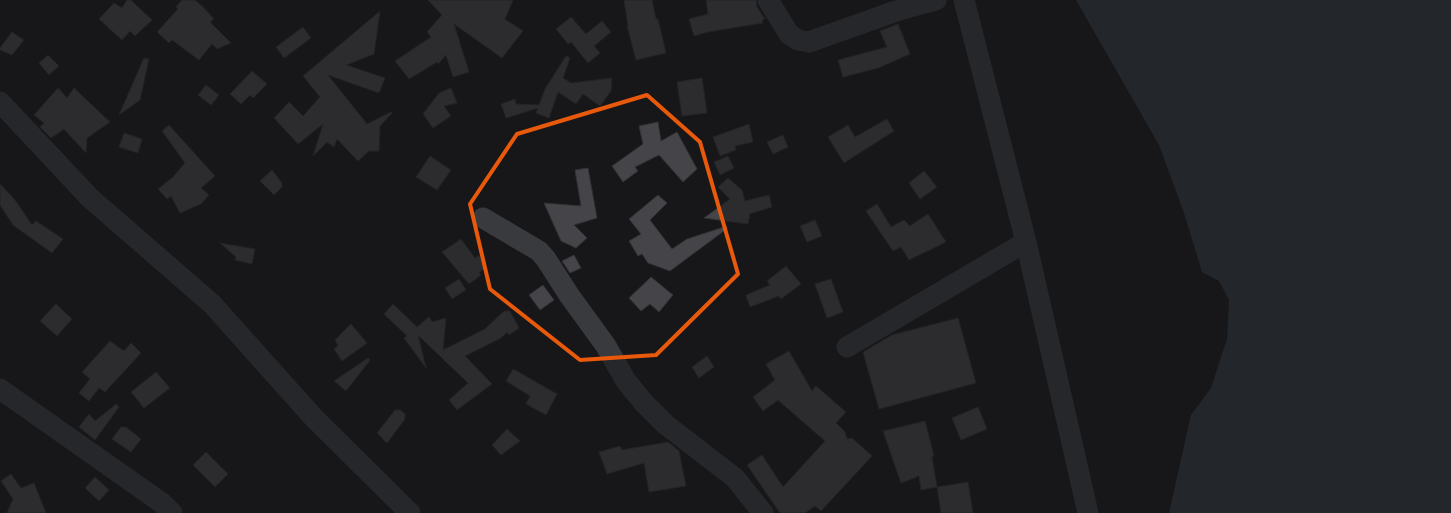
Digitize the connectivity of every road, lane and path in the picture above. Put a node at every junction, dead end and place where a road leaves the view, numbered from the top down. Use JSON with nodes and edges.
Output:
{"nodes":[{"id":1,"x":768,"y":0,"type":"edge"},
{"id":2,"x":936,"y":0,"type":"edge"},
{"id":3,"x":964,"y":0,"type":"edge"},
{"id":4,"x":0,"y":102,"type":"edge"},
{"id":5,"x":483,"y":218,"type":"dead end"},
{"id":6,"x":1026,"y":242,"type":"junction"},
{"id":7,"x":847,"y":347,"type":"dead end"},
{"id":8,"x":0,"y":389,"type":"edge"},
{"id":9,"x":172,"y":513,"type":"edge"},
{"id":10,"x":410,"y":513,"type":"edge"},
{"id":11,"x":763,"y":513,"type":"edge"},
{"id":12,"x":1088,"y":513,"type":"edge"}],
"edges":[{"from":1,"to":2,"type":"street"},
{"from":3,"to":6,"type":"street"},
{"from":4,"to":10,"type":"street"},
{"from":5,"to":11,"type":"street"},
{"from":6,"to":7,"type":"street"},
{"from":6,"to":12,"type":"street"},
{"from":8,"to":9,"type":"street"}]}
